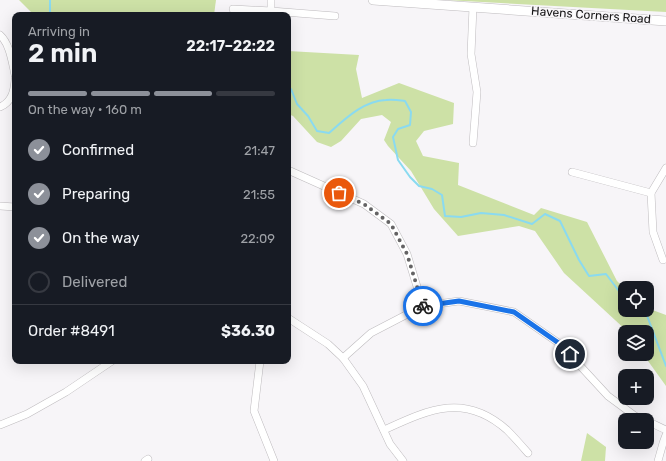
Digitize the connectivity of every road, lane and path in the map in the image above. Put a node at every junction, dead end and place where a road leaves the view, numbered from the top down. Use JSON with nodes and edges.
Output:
{"nodes":[{"id":1,"x":271,"y":0,"type":"edge"},
{"id":2,"x":373,"y":0,"type":"edge"},
{"id":3,"x":471,"y":5,"type":"edge"},
{"id":4,"x":233,"y":9,"type":"dead end"},
{"id":5,"x":271,"y":11,"type":"junction"},
{"id":6,"x":284,"y":12,"type":"edge"},
{"id":7,"x":291,"y":13,"type":"edge"},
{"id":8,"x":335,"y":16,"type":"dead end"},
{"id":9,"x":666,"y":21,"type":"edge"},
{"id":10,"x":0,"y":35,"type":"edge"},
{"id":11,"x":12,"y":63,"type":"edge"},
{"id":12,"x":12,"y":94,"type":"edge"},
{"id":13,"x":0,"y":107,"type":"edge"},
{"id":14,"x":473,"y":143,"type":"dead end"},
{"id":15,"x":666,"y":168,"type":"edge"},
{"id":16,"x":291,"y":171,"type":"edge"},
{"id":17,"x":572,"y":172,"type":"dead end"},
{"id":18,"x":651,"y":193,"type":"junction"},
{"id":19,"x":0,"y":206,"type":"edge"},
{"id":20,"x":12,"y":207,"type":"edge"},
{"id":21,"x":663,"y":260,"type":"dead end"},
{"id":22,"x":423,"y":306,"type":"junction"},
{"id":23,"x":291,"y":320,"type":"edge"},
{"id":24,"x":343,"y":358,"type":"junction"},
{"id":25,"x":108,"y":364,"type":"edge"},
{"id":26,"x":260,"y":364,"type":"edge"},
{"id":27,"x":631,"y":413,"type":"edge"},
{"id":28,"x":0,"y":425,"type":"edge"},
{"id":29,"x":654,"y":425,"type":"edge"},
{"id":30,"x":384,"y":430,"type":"junction"},
{"id":31,"x":666,"y":430,"type":"edge"},
{"id":32,"x":666,"y":435,"type":"edge"},
{"id":33,"x":528,"y":453,"type":"dead end"},
{"id":34,"x":274,"y":461,"type":"edge"},
{"id":35,"x":403,"y":461,"type":"edge"},
{"id":36,"x":658,"y":461,"type":"edge"}],
"edges":[{"from":1,"to":5,"type":"street"},
{"from":2,"to":3,"type":"main road","name":"Havens Corners Road"},
{"from":3,"to":9,"type":"main road","name":"Havens Corners Road"},
{"from":3,"to":14,"type":"street"},
{"from":4,"to":5,"type":"street"},
{"from":5,"to":6,"type":"street"},
{"from":7,"to":8,"type":"street"},
{"from":10,"to":11,"type":"street"},
{"from":12,"to":13,"type":"street"},
{"from":15,"to":18,"type":"street"},
{"from":16,"to":22,"type":"street"},
{"from":17,"to":18,"type":"street"},
{"from":18,"to":21,"type":"street"},
{"from":19,"to":20,"type":"street"},
{"from":22,"to":24,"type":"street"},
{"from":22,"to":27,"type":"street"},
{"from":23,"to":24,"type":"street"},
{"from":24,"to":30,"type":"street"},
{"from":25,"to":28,"type":"street"},
{"from":26,"to":34,"type":"street"},
{"from":29,"to":31,"type":"street"},
{"from":30,"to":33,"type":"street"},
{"from":30,"to":35,"type":"street"},
{"from":32,"to":36,"type":"street"}]}
